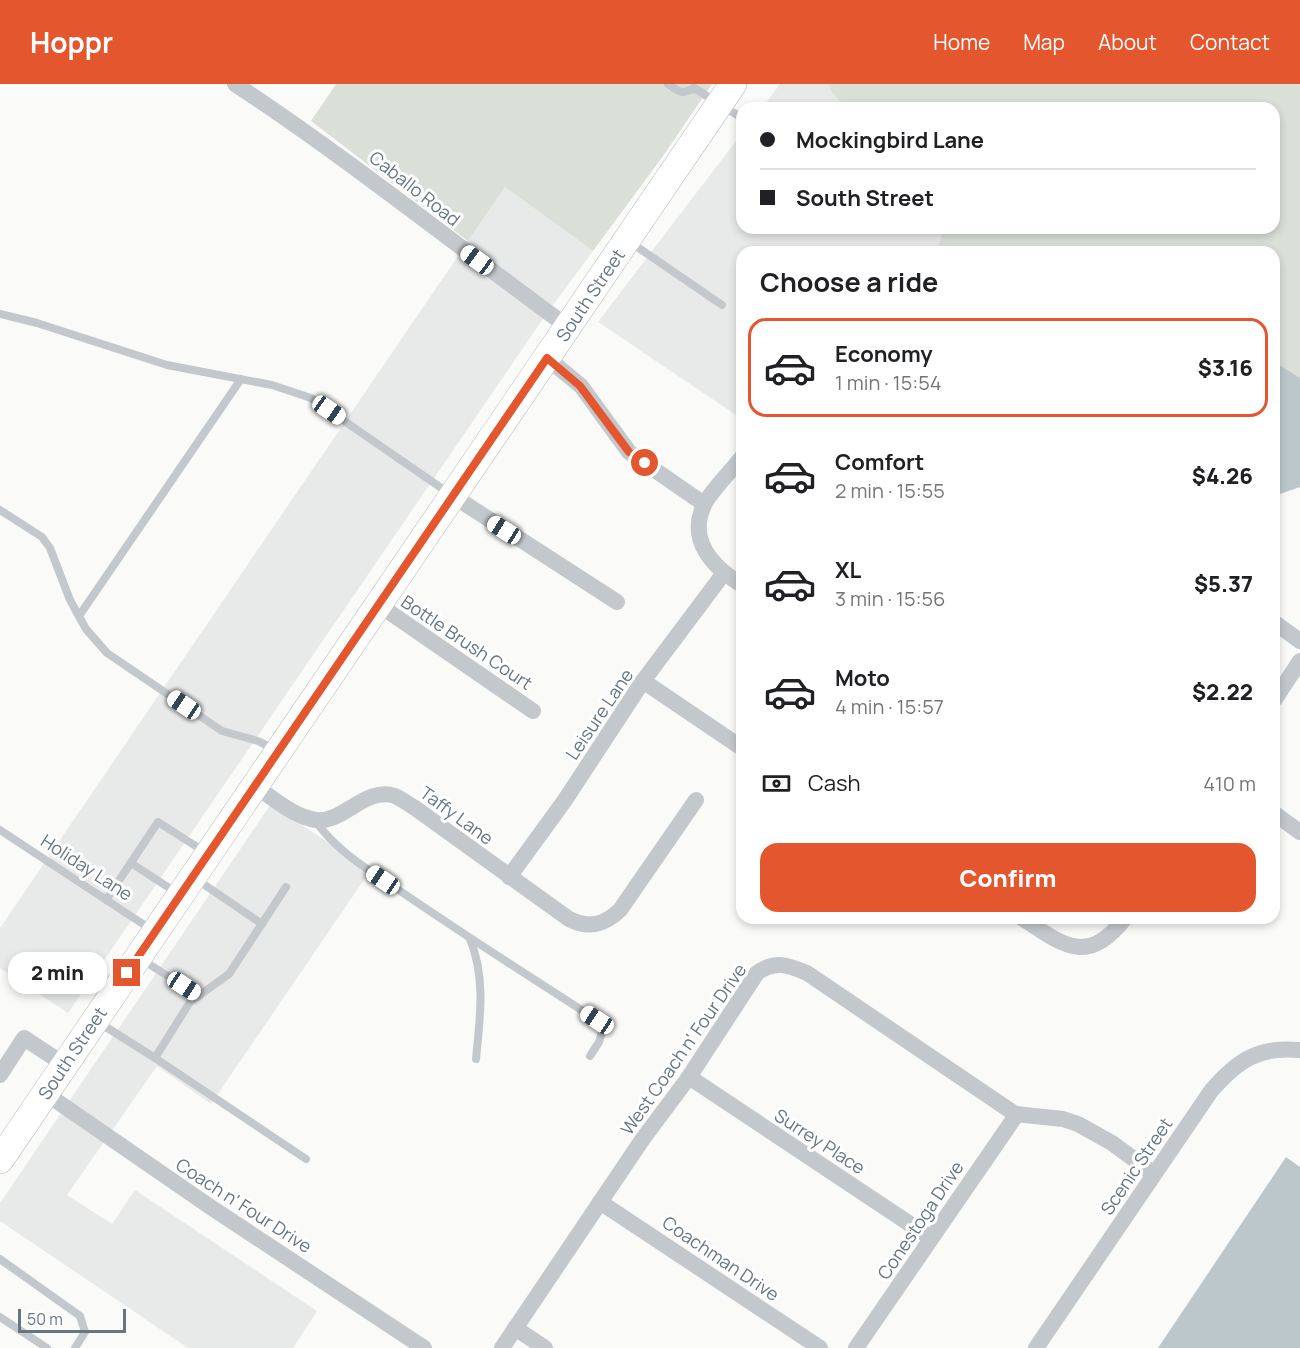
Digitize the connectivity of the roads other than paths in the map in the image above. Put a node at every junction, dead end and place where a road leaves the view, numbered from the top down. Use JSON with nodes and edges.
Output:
{"nodes":[{"id":1,"x":235,"y":84,"type":"edge"},
{"id":2,"x":668,"y":84,"type":"edge"},
{"id":3,"x":695,"y":86,"type":"edge"},
{"id":4,"x":726,"y":94,"type":"edge"},
{"id":5,"x":736,"y":109,"type":"edge"},
{"id":6,"x":627,"y":240,"type":"junction"},
{"id":7,"x":722,"y":305,"type":"dead end"},
{"id":8,"x":0,"y":314,"type":"edge"},
{"id":9,"x":568,"y":327,"type":"junction"},
{"id":10,"x":547,"y":358,"type":"junction"},
{"id":11,"x":241,"y":379,"type":"junction"},
{"id":12,"x":736,"y":464,"type":"edge"},
{"id":13,"x":453,"y":496,"type":"junction"},
{"id":14,"x":704,"y":504,"type":"junction"},
{"id":15,"x":0,"y":510,"type":"edge"},
{"id":16,"x":723,"y":573,"type":"junction"},
{"id":17,"x":736,"y":581,"type":"edge"},
{"id":18,"x":617,"y":602,"type":"dead end"},
{"id":19,"x":378,"y":605,"type":"junction"},
{"id":20,"x":79,"y":616,"type":"junction"},
{"id":21,"x":1280,"y":626,"type":"edge"},
{"id":22,"x":1299,"y":638,"type":"edge"},
{"id":23,"x":1300,"y":661,"type":"edge"},
{"id":24,"x":643,"y":681,"type":"junction"},
{"id":25,"x":1280,"y":691,"type":"edge"},
{"id":26,"x":533,"y":711,"type":"dead end"},
{"id":27,"x":736,"y":744,"type":"edge"},
{"id":28,"x":279,"y":751,"type":"junction"},
{"id":29,"x":255,"y":786,"type":"junction"},
{"id":30,"x":696,"y":800,"type":"dead end"},
{"id":31,"x":1280,"y":818,"type":"edge"},
{"id":32,"x":315,"y":819,"type":"junction"},
{"id":33,"x":0,"y":830,"type":"edge"},
{"id":34,"x":1300,"y":832,"type":"edge"},
{"id":35,"x":208,"y":854,"type":"junction"},
{"id":36,"x":132,"y":863,"type":"junction"},
{"id":37,"x":509,"y":877,"type":"junction"},
{"id":38,"x":187,"y":886,"type":"junction"},
{"id":39,"x":286,"y":887,"type":"dead end"},
{"id":40,"x":106,"y":900,"type":"junction"},
{"id":41,"x":262,"y":924,"type":"junction"},
{"id":42,"x":1032,"y":924,"type":"edge"},
{"id":43,"x":1120,"y":924,"type":"edge"},
{"id":44,"x":155,"y":932,"type":"junction"},
{"id":45,"x":469,"y":939,"type":"junction"},
{"id":46,"x":138,"y":957,"type":"junction"},
{"id":47,"x":199,"y":996,"type":"junction"},
{"id":48,"x":95,"y":1020,"type":"junction"},
{"id":49,"x":1300,"y":1050,"type":"edge"},
{"id":50,"x":590,"y":1056,"type":"dead end"},
{"id":51,"x":155,"y":1058,"type":"junction"},
{"id":52,"x":476,"y":1059,"type":"dead end"},
{"id":53,"x":64,"y":1065,"type":"junction"},
{"id":54,"x":0,"y":1075,"type":"edge"},
{"id":55,"x":688,"y":1077,"type":"junction"},
{"id":56,"x":45,"y":1094,"type":"junction"},
{"id":57,"x":1017,"y":1114,"type":"junction"},
{"id":58,"x":4,"y":1146,"type":"edge"},
{"id":59,"x":306,"y":1159,"type":"dead end"},
{"id":60,"x":1154,"y":1174,"type":"junction"},
{"id":61,"x":600,"y":1202,"type":"junction"},
{"id":62,"x":931,"y":1238,"type":"junction"},
{"id":63,"x":0,"y":1259,"type":"edge"},
{"id":64,"x":0,"y":1317,"type":"edge"},
{"id":65,"x":515,"y":1328,"type":"junction"},
{"id":66,"x":47,"y":1348,"type":"edge"},
{"id":67,"x":75,"y":1348,"type":"edge"},
{"id":68,"x":424,"y":1348,"type":"edge"},
{"id":69,"x":502,"y":1348,"type":"edge"},
{"id":70,"x":545,"y":1348,"type":"edge"},
{"id":71,"x":820,"y":1348,"type":"edge"},
{"id":72,"x":856,"y":1348,"type":"edge"},
{"id":73,"x":1036,"y":1348,"type":"edge"}],
"edges":[{"from":1,"to":9,"type":"street","name":"Caballo Road"},
{"from":2,"to":3,"type":"lane"},
{"from":3,"to":4,"type":"lane"},
{"from":4,"to":5,"type":"lane"},
{"from":4,"to":6,"type":"main road","name":"South Street"},
{"from":6,"to":7,"type":"lane"},
{"from":6,"to":9,"type":"main road","name":"South Street"},
{"from":8,"to":11,"type":"lane"},
{"from":9,"to":10,"type":"main road","name":"South Street"},
{"from":10,"to":13,"type":"main road","name":"South Street"},
{"from":10,"to":14,"type":"street"},
{"from":11,"to":13,"type":"lane"},
{"from":11,"to":20,"type":"lane"},
{"from":12,"to":14,"type":"street"},
{"from":13,"to":18,"type":"street"},
{"from":13,"to":19,"type":"main road","name":"South Street"},
{"from":14,"to":16,"type":"street"},
{"from":15,"to":20,"type":"lane"},
{"from":16,"to":17,"type":"street"},
{"from":16,"to":24,"type":"street","name":"Leisure Lane"},
{"from":19,"to":26,"type":"street","name":"Bottle Brush Court"},
{"from":19,"to":28,"type":"main road","name":"South Street"},
{"from":20,"to":28,"type":"lane"},
{"from":21,"to":22,"type":"street"},
{"from":23,"to":25,"type":"street"},
{"from":24,"to":27,"type":"street"},
{"from":24,"to":37,"type":"street","name":"Leisure Lane"},
{"from":28,"to":29,"type":"main road","name":"South Street"},
{"from":29,"to":32,"type":"street"},
{"from":29,"to":35,"type":"main road","name":"South Street"},
{"from":30,"to":37,"type":"street","name":"Taffy Lane"},
{"from":31,"to":34,"type":"street"},
{"from":32,"to":37,"type":"street","name":"Taffy Lane"},
{"from":32,"to":45,"type":"lane"},
{"from":33,"to":40,"type":"lane","name":"Holiday Lane"},
{"from":35,"to":36,"type":"lane"},
{"from":35,"to":38,"type":"main road","name":"South Street"},
{"from":36,"to":38,"type":"lane"},
{"from":36,"to":40,"type":"lane"},
{"from":38,"to":41,"type":"lane"},
{"from":38,"to":44,"type":"main road","name":"South Street"},
{"from":39,"to":41,"type":"lane"},
{"from":40,"to":44,"type":"lane","name":"Holiday Lane"},
{"from":41,"to":47,"type":"lane"},
{"from":42,"to":43,"type":"street"},
{"from":44,"to":46,"type":"main road","name":"South Street"},
{"from":45,"to":50,"type":"lane"},
{"from":45,"to":52,"type":"lane"},
{"from":46,"to":47,"type":"lane"},
{"from":46,"to":48,"type":"main road","name":"South Street"},
{"from":47,"to":51,"type":"lane"},
{"from":48,"to":51,"type":"lane"},
{"from":48,"to":53,"type":"main road","name":"South Street"},
{"from":49,"to":60,"type":"street","name":"Scenic Street"},
{"from":51,"to":59,"type":"lane"},
{"from":53,"to":54,"type":"street"},
{"from":53,"to":56,"type":"main road","name":"South Street"},
{"from":55,"to":57,"type":"street","name":"West Coach n' Four Drive"},
{"from":55,"to":61,"type":"street","name":"West Coach n' Four Drive"},
{"from":55,"to":62,"type":"street","name":"Surrey Place"},
{"from":56,"to":58,"type":"main road","name":"South Street"},
{"from":56,"to":68,"type":"street","name":"Coach n' Four Drive"},
{"from":57,"to":60,"type":"street","name":"West Coach n' Four Drive"},
{"from":57,"to":62,"type":"street","name":"Conestoga Drive"},
{"from":60,"to":73,"type":"street","name":"Scenic Street"},
{"from":61,"to":65,"type":"street","name":"West Coach n' Four Drive"},
{"from":61,"to":71,"type":"street","name":"Coachman Drive"},
{"from":62,"to":72,"type":"street","name":"Conestoga Drive"},
{"from":63,"to":67,"type":"lane"},
{"from":64,"to":66,"type":"lane"},
{"from":65,"to":69,"type":"street","name":"West Coach n' Four Drive"},
{"from":65,"to":70,"type":"street"}]}
